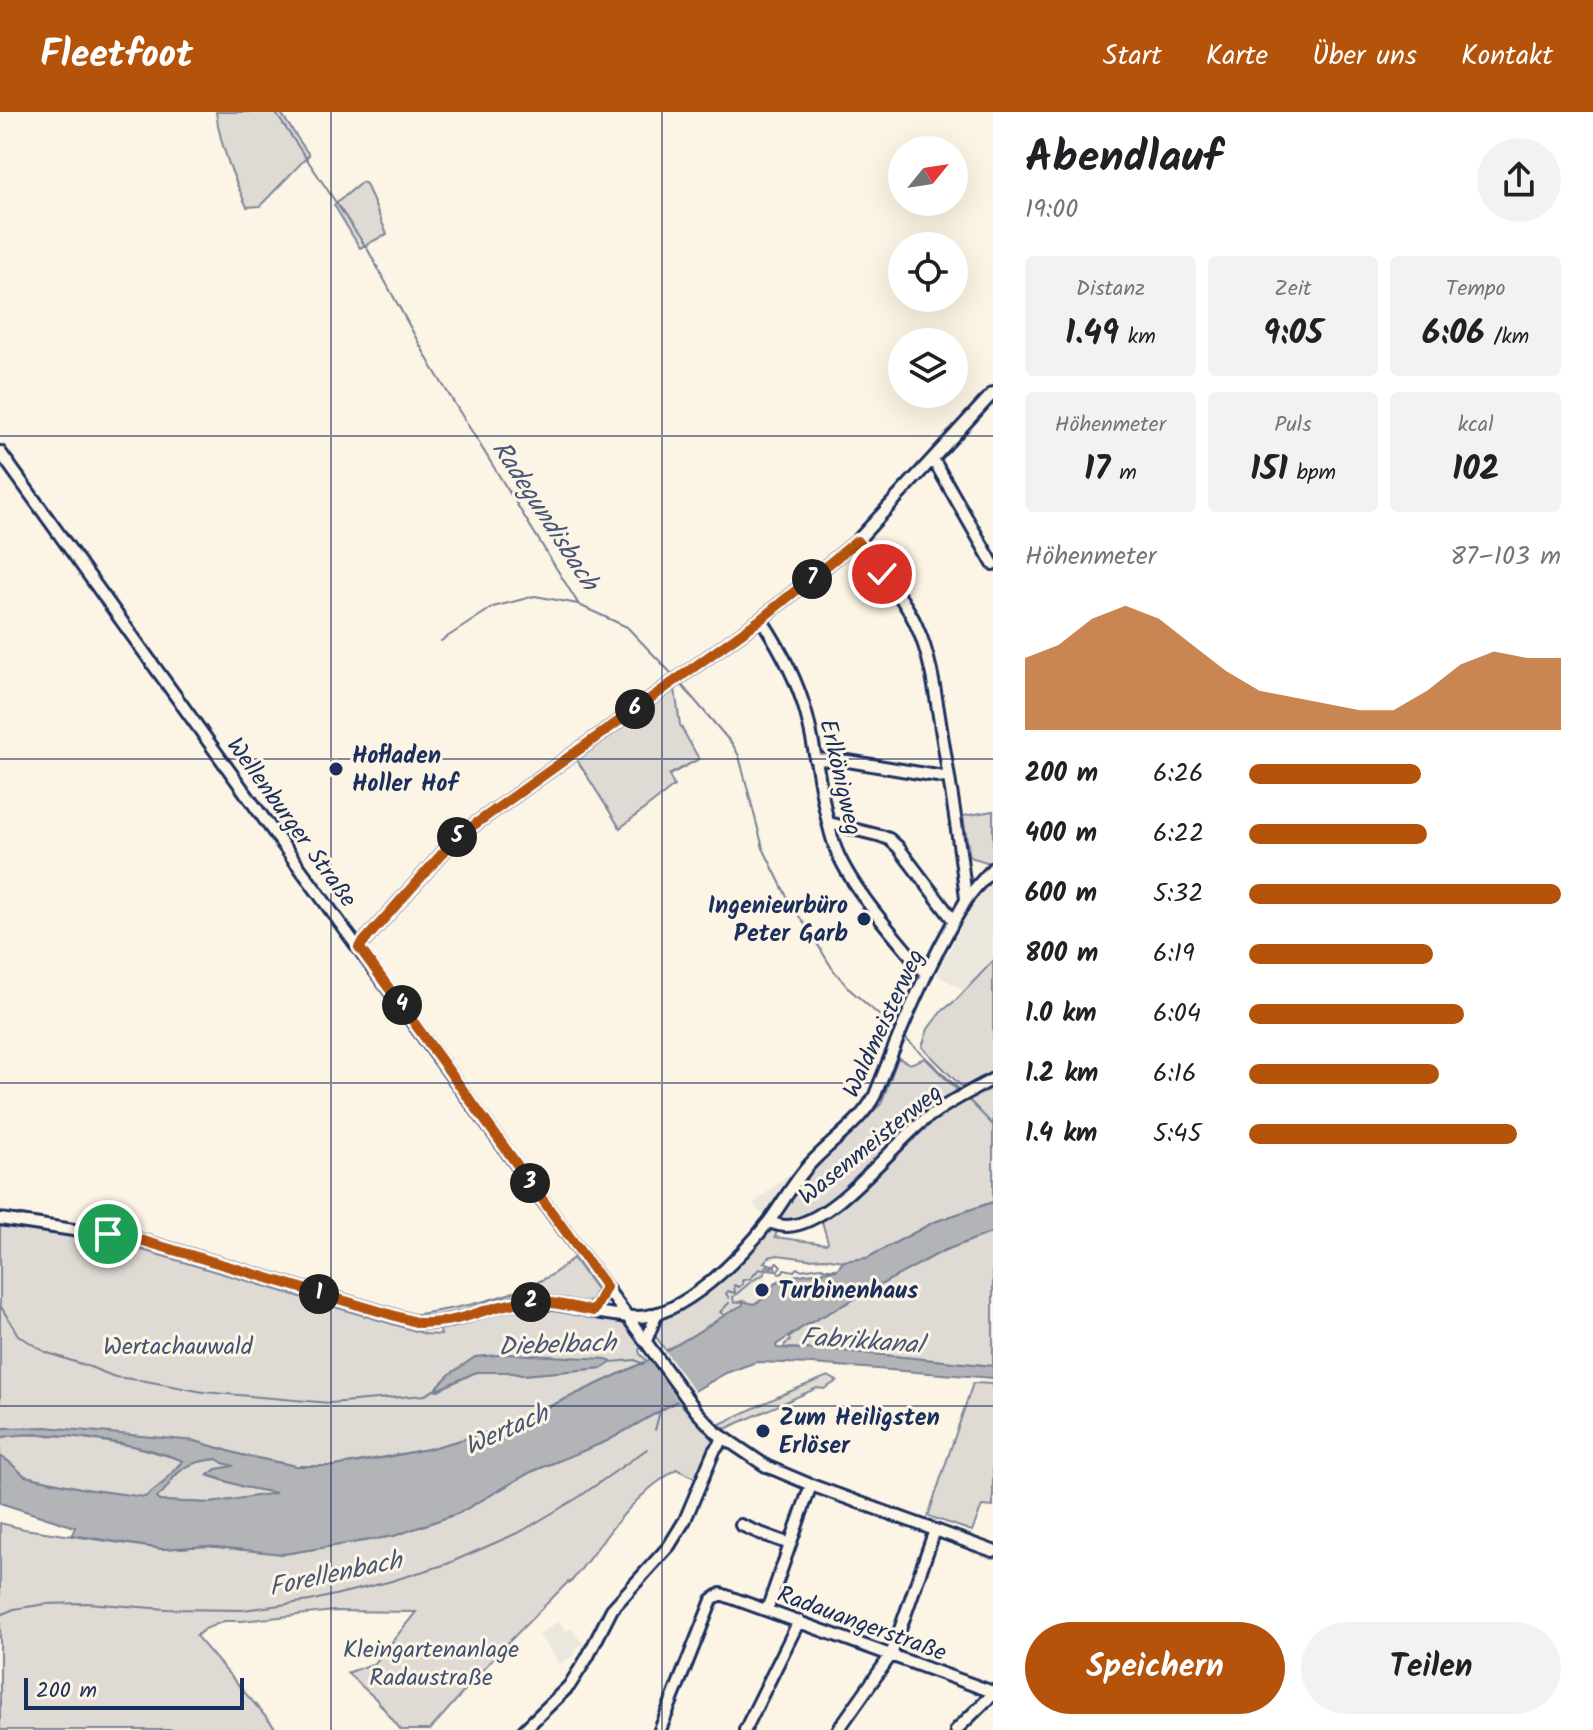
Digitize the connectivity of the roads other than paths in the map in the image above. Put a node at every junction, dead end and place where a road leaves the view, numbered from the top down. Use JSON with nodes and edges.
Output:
{"nodes":[{"id":1,"x":993,"y":393,"type":"edge"},
{"id":2,"x":0,"y":452,"type":"edge"},
{"id":3,"x":933,"y":459,"type":"junction"},
{"id":4,"x":857,"y":541,"type":"junction"},
{"id":5,"x":993,"y":564,"type":"edge"},
{"id":6,"x":761,"y":619,"type":"junction"},
{"id":7,"x":815,"y":759,"type":"junction"},
{"id":8,"x":949,"y":778,"type":"junction"},
{"id":9,"x":829,"y":823,"type":"junction"},
{"id":10,"x":993,"y":868,"type":"edge"},
{"id":11,"x":966,"y":899,"type":"junction"},
{"id":12,"x":954,"y":921,"type":"junction"},
{"id":13,"x":359,"y":947,"type":"junction"},
{"id":14,"x":926,"y":974,"type":"junction"},
{"id":15,"x":993,"y":1079,"type":"edge"},
{"id":16,"x":0,"y":1219,"type":"edge"},
{"id":17,"x":769,"y":1222,"type":"junction"},
{"id":18,"x":606,"y":1287,"type":"junction"},
{"id":19,"x":594,"y":1311,"type":"junction"},
{"id":20,"x":657,"y":1313,"type":"junction"},
{"id":21,"x":628,"y":1316,"type":"junction"},
{"id":22,"x":646,"y":1341,"type":"junction"},
{"id":23,"x":724,"y":1438,"type":"junction"},
{"id":24,"x":811,"y":1485,"type":"junction"},
{"id":25,"x":741,"y":1525,"type":"dead end"},
{"id":26,"x":935,"y":1530,"type":"junction"},
{"id":27,"x":790,"y":1544,"type":"junction"},
{"id":28,"x":993,"y":1551,"type":"edge"},
{"id":29,"x":767,"y":1610,"type":"junction"},
{"id":30,"x":799,"y":1621,"type":"junction"},
{"id":31,"x":891,"y":1655,"type":"junction"},
{"id":32,"x":993,"y":1693,"type":"edge"},
{"id":33,"x":524,"y":1730,"type":"edge"},
{"id":34,"x":660,"y":1730,"type":"edge"},
{"id":35,"x":745,"y":1730,"type":"edge"},
{"id":36,"x":838,"y":1730,"type":"edge"},
{"id":37,"x":956,"y":1730,"type":"edge"}],
"edges":[{"from":1,"to":3,"type":"street"},
{"from":2,"to":13,"type":"street","name":"Wellenburger Straße"},
{"from":3,"to":4,"type":"street"},
{"from":3,"to":5,"type":"street"},
{"from":4,"to":6,"type":"street"},
{"from":4,"to":8,"type":"street"},
{"from":6,"to":7,"type":"street","name":"Erlkönigweg"},
{"from":6,"to":13,"type":"street"},
{"from":7,"to":8,"type":"street"},
{"from":7,"to":9,"type":"street","name":"Erlkönigweg"},
{"from":8,"to":11,"type":"street"},
{"from":9,"to":12,"type":"street"},
{"from":9,"to":14,"type":"street","name":"Erlkönigweg"},
{"from":10,"to":11,"type":"street","name":"Waldmeisterweg"},
{"from":11,"to":12,"type":"street","name":"Waldmeisterweg"},
{"from":12,"to":14,"type":"street","name":"Waldmeisterweg"},
{"from":13,"to":18,"type":"street","name":"Wellenburger Straße"},
{"from":14,"to":17,"type":"street","name":"Waldmeisterweg"},
{"from":15,"to":17,"type":"street","name":"Wasenmeisterweg"},
{"from":16,"to":19,"type":"street","name":"Waldmeisterweg"},
{"from":17,"to":20,"type":"street","name":"Waldmeisterweg"},
{"from":18,"to":19,"type":"street"},
{"from":18,"to":21,"type":"street","name":"Wellenburger Straße"},
{"from":19,"to":21,"type":"street","name":"Waldmeisterweg"},
{"from":20,"to":21,"type":"street","name":"Waldmeisterweg"},
{"from":20,"to":22,"type":"street"},
{"from":21,"to":22,"type":"street","name":"Wellenburger Straße"},
{"from":22,"to":23,"type":"street","name":"Wellenburger Straße"},
{"from":23,"to":24,"type":"street","name":"Wellenburger Straße"},
{"from":23,"to":33,"type":"street"},
{"from":24,"to":26,"type":"street","name":"Wellenburger Straße"},
{"from":24,"to":27,"type":"street"},
{"from":25,"to":27,"type":"street"},
{"from":26,"to":28,"type":"street","name":"Wellenburger Straße"},
{"from":26,"to":31,"type":"street"},
{"from":27,"to":29,"type":"street"},
{"from":29,"to":30,"type":"street","name":"Radauangerstraße"},
{"from":29,"to":34,"type":"street","name":"Radauangerstraße"},
{"from":30,"to":31,"type":"street","name":"Radauangerstraße"},
{"from":30,"to":35,"type":"street"},
{"from":31,"to":32,"type":"street","name":"Radauangerstraße"},
{"from":31,"to":36,"type":"street"},
{"from":32,"to":37,"type":"street"}]}
